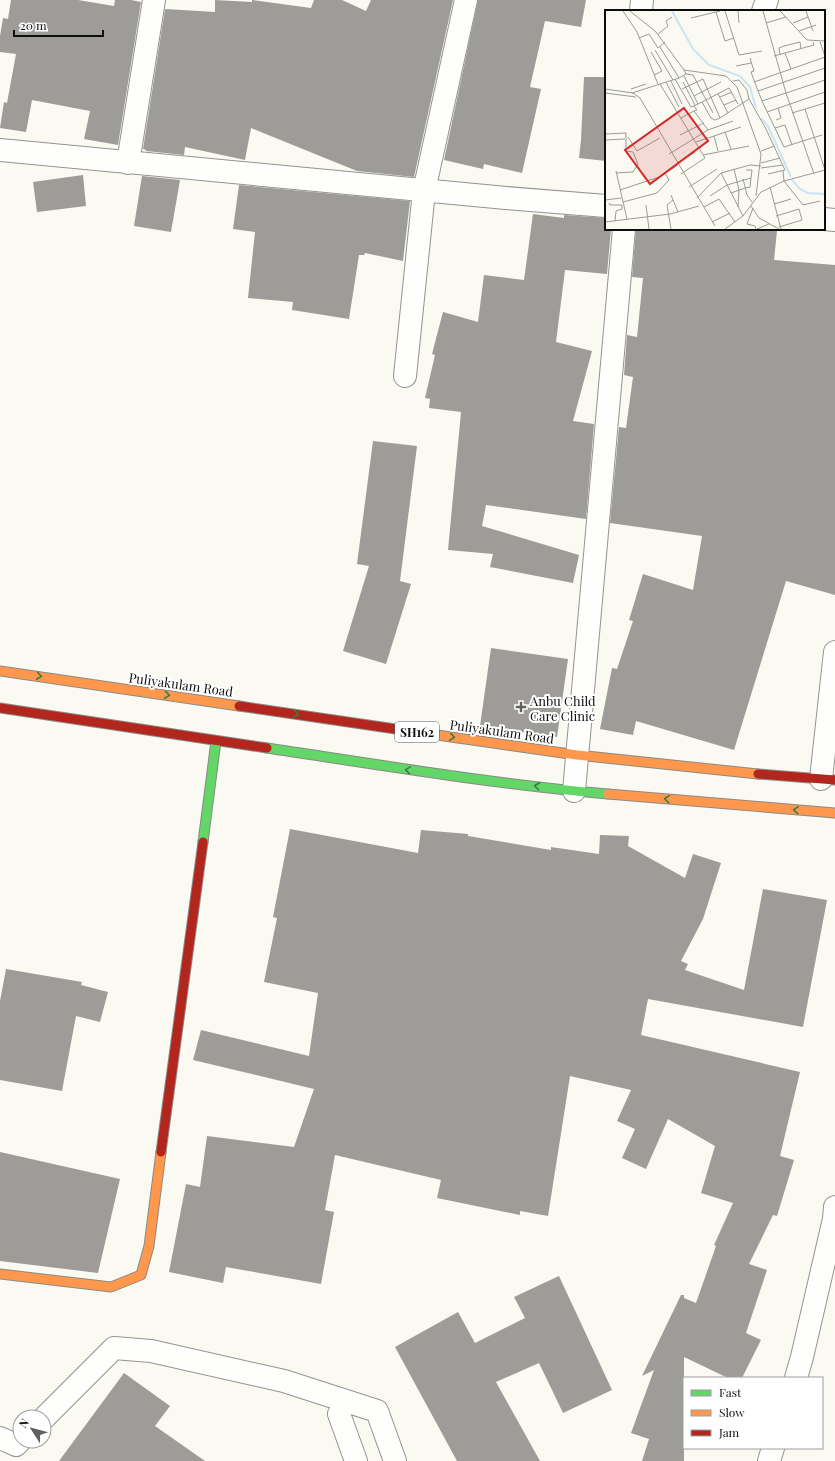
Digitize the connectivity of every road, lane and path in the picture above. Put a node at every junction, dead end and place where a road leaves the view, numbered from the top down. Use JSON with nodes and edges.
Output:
{"nodes":[{"id":1,"x":154,"y":0,"type":"edge"},
{"id":2,"x":466,"y":0,"type":"edge"},
{"id":3,"x":642,"y":0,"type":"edge"},
{"id":4,"x":766,"y":0,"type":"edge"},
{"id":5,"x":641,"y":10,"type":"edge"},
{"id":6,"x":762,"y":10,"type":"edge"},
{"id":7,"x":0,"y":150,"type":"edge"},
{"id":8,"x":128,"y":162,"type":"junction"},
{"id":9,"x":424,"y":191,"type":"junction"},
{"id":10,"x":605,"y":206,"type":"edge"},
{"id":11,"x":825,"y":219,"type":"edge"},
{"id":12,"x":835,"y":220,"type":"edge"},
{"id":13,"x":624,"y":230,"type":"edge"},
{"id":14,"x":406,"y":376,"type":"dead end"},
{"id":15,"x":835,"y":652,"type":"edge"},
{"id":16,"x":0,"y":671,"type":"edge"},
{"id":17,"x":0,"y":708,"type":"edge"},
{"id":18,"x":216,"y":740,"type":"junction"},
{"id":19,"x":577,"y":755,"type":"junction"},
{"id":20,"x":828,"y":779,"type":"edge"},
{"id":21,"x":574,"y":791,"type":"junction"},
{"id":22,"x":835,"y":813,"type":"edge"},
{"id":23,"x":835,"y":1206,"type":"edge"},
{"id":24,"x":0,"y":1274,"type":"edge"},
{"id":25,"x":796,"y":1377,"type":"edge"},
{"id":26,"x":52,"y":1410,"type":"edge"},
{"id":27,"x":339,"y":1414,"type":"dead end"},
{"id":28,"x":0,"y":1438,"type":"edge"},
{"id":29,"x":12,"y":1443,"type":"edge"},
{"id":30,"x":773,"y":1449,"type":"edge"},
{"id":31,"x":356,"y":1461,"type":"edge"},
{"id":32,"x":395,"y":1461,"type":"edge"},
{"id":33,"x":769,"y":1461,"type":"edge"}],
"edges":[{"from":1,"to":8,"type":"street"},
{"from":2,"to":9,"type":"street"},
{"from":3,"to":5,"type":"street"},
{"from":4,"to":6,"type":"street"},
{"from":7,"to":8,"type":"street"},
{"from":8,"to":9,"type":"street"},
{"from":9,"to":10,"type":"street"},
{"from":9,"to":14,"type":"street"},
{"from":11,"to":12,"type":"street"},
{"from":13,"to":19,"type":"street"},
{"from":15,"to":20,"type":"street"},
{"from":16,"to":19,"type":"main road","name":"Puliyakulam Road","number":"SH162","one_way":true},
{"from":17,"to":18,"type":"main road"},
{"from":21,"to":18,"type":"main road","one_way":true},
{"from":18,"to":24,"type":"main road"},
{"from":19,"to":20,"type":"main road","name":"Puliyakulam Road","number":"SH162"},
{"from":19,"to":21,"type":"street"},
{"from":22,"to":21,"type":"main road","one_way":true},
{"from":23,"to":25,"type":"street"},
{"from":26,"to":32,"type":"street"},
{"from":27,"to":31,"type":"street"},
{"from":28,"to":29,"type":"street"},
{"from":30,"to":33,"type":"street"}]}
